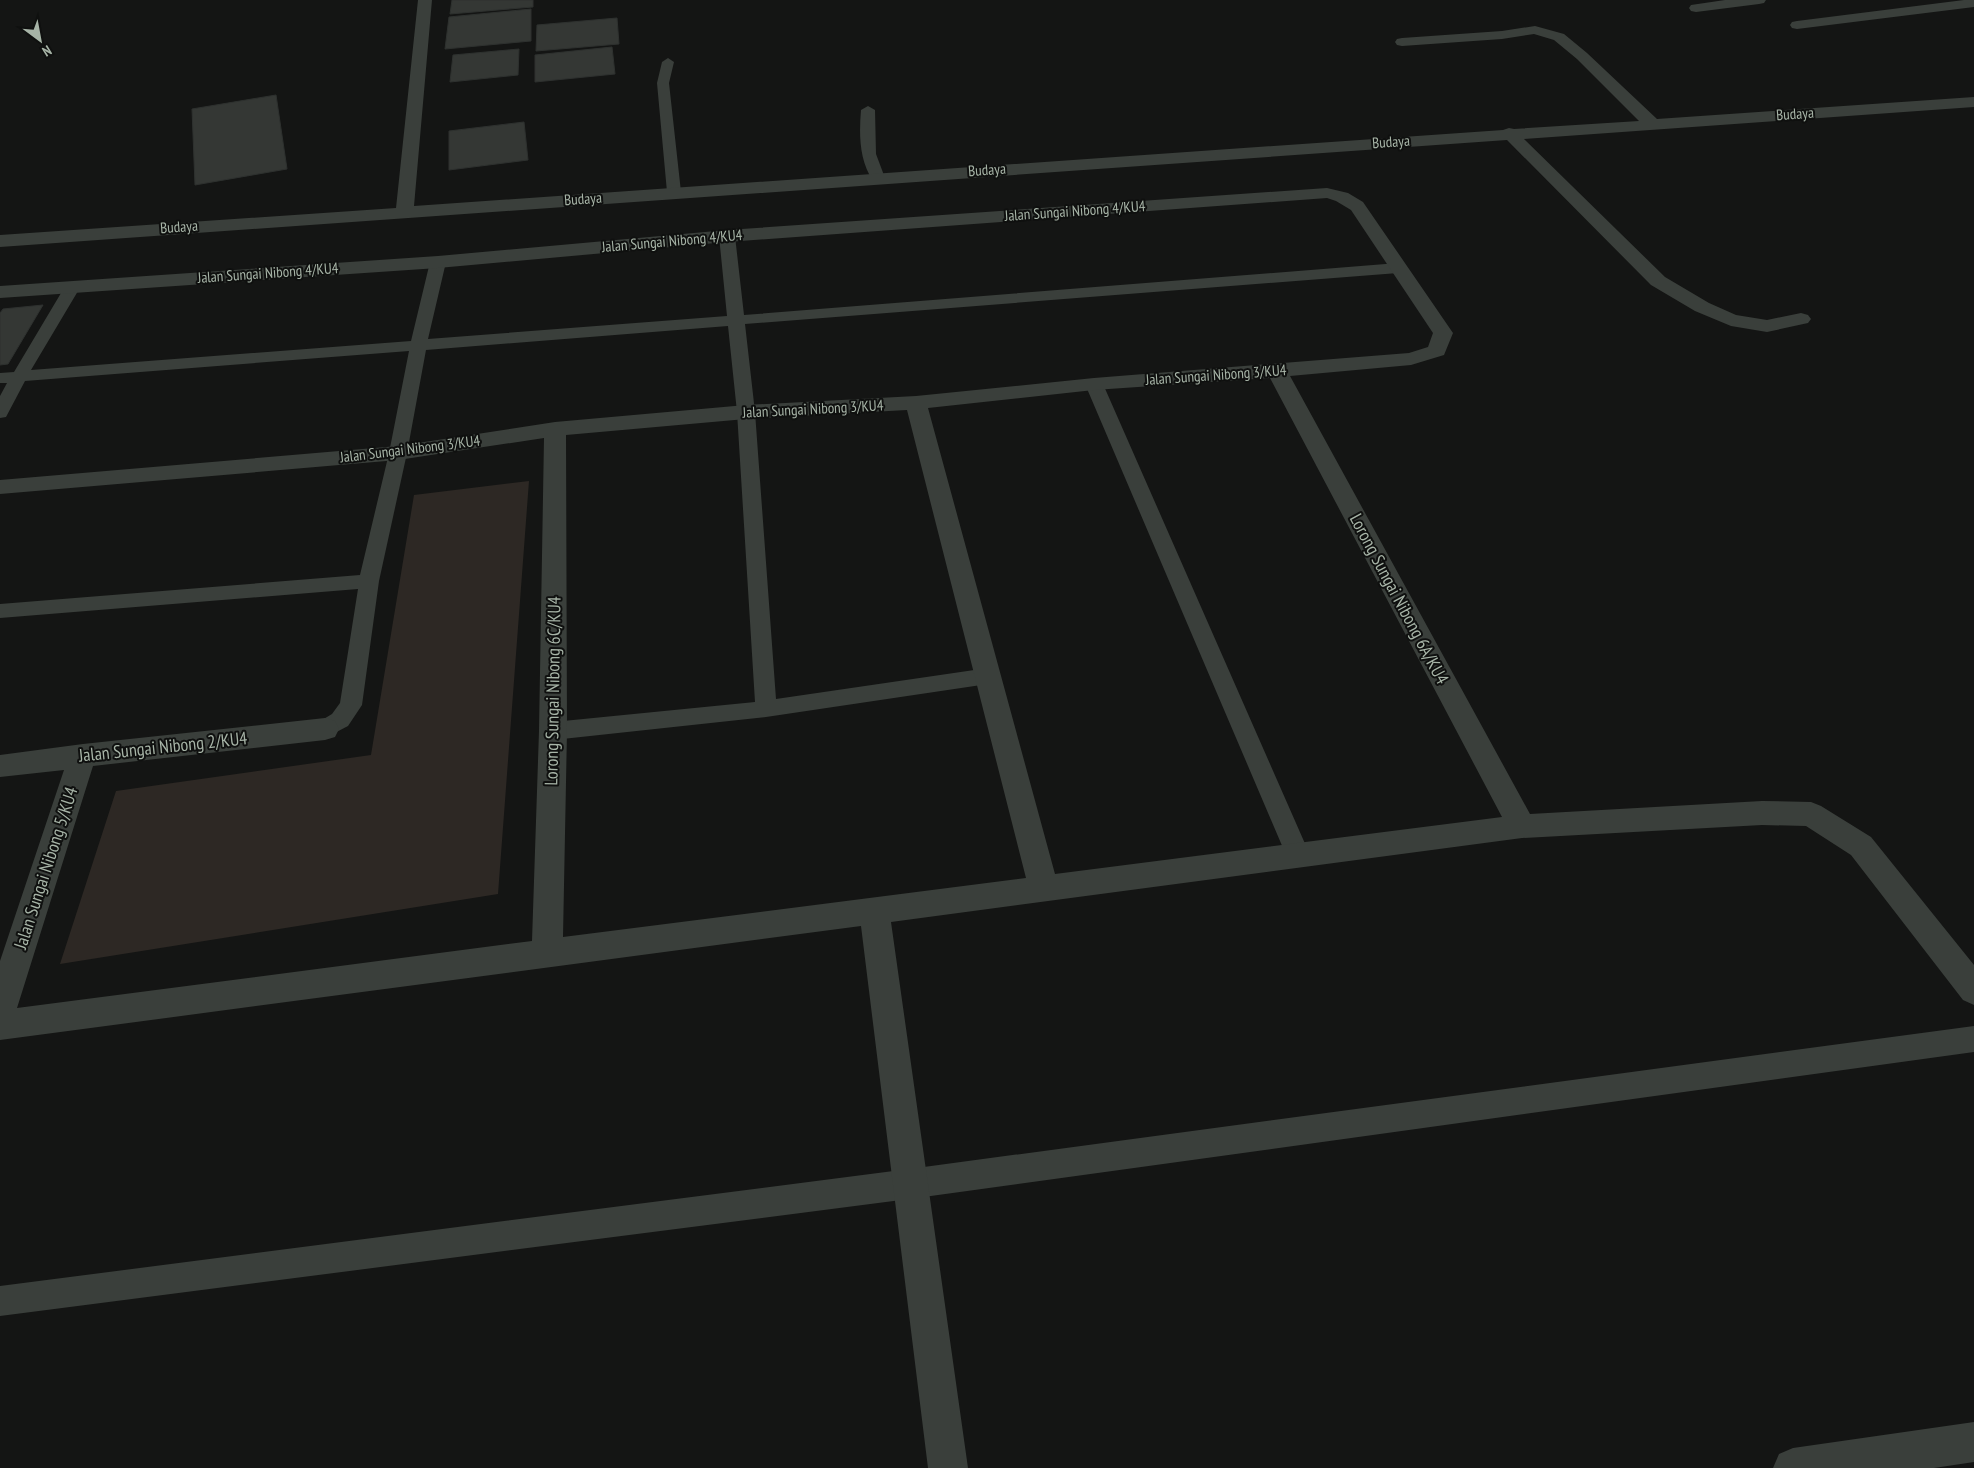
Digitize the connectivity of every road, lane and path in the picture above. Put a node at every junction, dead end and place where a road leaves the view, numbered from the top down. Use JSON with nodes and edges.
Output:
{"nodes":[{"id":1,"x":425,"y":0,"type":"edge"},
{"id":2,"x":1759,"y":0,"type":"edge"},
{"id":3,"x":1974,"y":3,"type":"edge"},
{"id":4,"x":1696,"y":8,"type":"dead end"},
{"id":5,"x":1797,"y":25,"type":"dead end"},
{"id":6,"x":1402,"y":42,"type":"dead end"},
{"id":7,"x":668,"y":62,"type":"dead end"},
{"id":8,"x":1974,"y":102,"type":"edge"},
{"id":9,"x":868,"y":110,"type":"dead end"},
{"id":10,"x":1652,"y":124,"type":"junction"},
{"id":11,"x":1509,"y":133,"type":"junction"},
{"id":12,"x":878,"y":178,"type":"junction"},
{"id":13,"x":674,"y":192,"type":"junction"},
{"id":14,"x":1342,"y":197,"type":"joint"},
{"id":15,"x":404,"y":211,"type":"junction"},
{"id":16,"x":727,"y":236,"type":"junction"},
{"id":17,"x":0,"y":241,"type":"edge"},
{"id":18,"x":438,"y":262,"type":"junction"},
{"id":19,"x":1398,"y":268,"type":"junction"},
{"id":20,"x":74,"y":286,"type":"junction"},
{"id":21,"x":0,"y":292,"type":"edge"},
{"id":22,"x":1801,"y":319,"type":"dead end"},
{"id":23,"x":737,"y":320,"type":"junction"},
{"id":24,"x":418,"y":346,"type":"junction"},
{"id":25,"x":1277,"y":372,"type":"junction"},
{"id":26,"x":19,"y":377,"type":"junction"},
{"id":27,"x":0,"y":378,"type":"edge"},
{"id":28,"x":1094,"y":384,"type":"junction"},
{"id":29,"x":916,"y":403,"type":"junction"},
{"id":30,"x":746,"y":412,"type":"junction"},
{"id":31,"x":0,"y":413,"type":"edge"},
{"id":32,"x":555,"y":429,"type":"junction"},
{"id":33,"x":398,"y":453,"type":"junction"},
{"id":34,"x":0,"y":487,"type":"edge"},
{"id":35,"x":369,"y":582,"type":"junction"},
{"id":36,"x":0,"y":611,"type":"edge"},
{"id":37,"x":988,"y":676,"type":"junction"},
{"id":38,"x":766,"y":709,"type":"junction"},
{"id":39,"x":325,"y":730,"type":"joint"},
{"id":40,"x":553,"y":731,"type":"junction"},
{"id":41,"x":83,"y":755,"type":"junction"},
{"id":42,"x":0,"y":766,"type":"edge"},
{"id":43,"x":1522,"y":826,"type":"junction"},
{"id":44,"x":1298,"y":855,"type":"junction"},
{"id":45,"x":1044,"y":888,"type":"junction"},
{"id":46,"x":874,"y":910,"type":"junction"},
{"id":47,"x":547,"y":953,"type":"junction"},
{"id":48,"x":1974,"y":990,"type":"edge"},
{"id":49,"x":0,"y":1009,"type":"edge"},
{"id":50,"x":0,"y":1025,"type":"edge"},
{"id":51,"x":1974,"y":1039,"type":"edge"},
{"id":52,"x":909,"y":1184,"type":"junction"},
{"id":53,"x":0,"y":1300,"type":"edge"},
{"id":54,"x":1974,"y":1442,"type":"edge"},
{"id":55,"x":948,"y":1468,"type":"edge"},
{"id":56,"x":1793,"y":1468,"type":"edge"}],
"edges":[{"from":1,"to":15,"type":"street"},
{"from":2,"to":4,"type":"street"},
{"from":3,"to":5,"type":"street"},
{"from":6,"to":10,"type":"street"},
{"from":7,"to":13,"type":"lane"},
{"from":8,"to":10,"type":"street","name":"Budaya"},
{"from":9,"to":12,"type":"lane"},
{"from":10,"to":11,"type":"street","name":"Budaya"},
{"from":11,"to":12,"type":"street","name":"Budaya"},
{"from":11,"to":22,"type":"street"},
{"from":12,"to":13,"type":"street","name":"Budaya"},
{"from":13,"to":15,"type":"street","name":"Budaya"},
{"from":14,"to":16,"type":"street","name":"Jalan Sungai Nibong 4/KU4"},
{"from":14,"to":19,"type":"street","name":"Jalan Sungai Nibong 3/KU4"},
{"from":15,"to":17,"type":"street","name":"Budaya"},
{"from":16,"to":18,"type":"street","name":"Jalan Sungai Nibong 4/KU4"},
{"from":16,"to":23,"type":"lane"},
{"from":18,"to":20,"type":"street","name":"Jalan Sungai Nibong 4/KU4"},
{"from":18,"to":24,"type":"lane"},
{"from":19,"to":23,"type":"lane"},
{"from":19,"to":25,"type":"street","name":"Jalan Sungai Nibong 3/KU4"},
{"from":20,"to":21,"type":"street","name":"Jalan Sungai Nibong 4/KU4"},
{"from":20,"to":26,"type":"lane"},
{"from":23,"to":24,"type":"lane"},
{"from":23,"to":30,"type":"lane"},
{"from":24,"to":26,"type":"lane"},
{"from":24,"to":33,"type":"lane"},
{"from":25,"to":28,"type":"street","name":"Jalan Sungai Nibong 3/KU4"},
{"from":25,"to":43,"type":"street","name":"Lorong Sungai Nibong 6A/KU4"},
{"from":26,"to":27,"type":"lane"},
{"from":26,"to":31,"type":"lane"},
{"from":28,"to":29,"type":"street","name":"Jalan Sungai Nibong 3/KU4"},
{"from":28,"to":44,"type":"lane"},
{"from":29,"to":30,"type":"street","name":"Jalan Sungai Nibong 3/KU4"},
{"from":29,"to":37,"type":"street"},
{"from":30,"to":32,"type":"street","name":"Jalan Sungai Nibong 3/KU4"},
{"from":30,"to":38,"type":"lane"},
{"from":32,"to":33,"type":"street","name":"Jalan Sungai Nibong 3/KU4"},
{"from":32,"to":40,"type":"street","name":"Lorong Sungai Nibong 6C/KU4"},
{"from":33,"to":34,"type":"street","name":"Jalan Sungai Nibong 3/KU4"},
{"from":33,"to":35,"type":"lane"},
{"from":35,"to":36,"type":"lane"},
{"from":35,"to":39,"type":"lane"},
{"from":37,"to":38,"type":"lane"},
{"from":37,"to":45,"type":"street"},
{"from":38,"to":40,"type":"lane"},
{"from":39,"to":41,"type":"street","name":"Jalan Sungai Nibong 2/KU4"},
{"from":40,"to":47,"type":"street","name":"Lorong Sungai Nibong 6C/KU4"},
{"from":41,"to":42,"type":"street","name":"Jalan Sungai Nibong 2/KU4"},
{"from":41,"to":49,"type":"street","name":"Jalan Sungai Nibong 5/KU4"},
{"from":43,"to":44,"type":"street"},
{"from":43,"to":48,"type":"street"},
{"from":44,"to":45,"type":"street"},
{"from":45,"to":46,"type":"street"},
{"from":46,"to":47,"type":"street"},
{"from":46,"to":52,"type":"street"},
{"from":47,"to":50,"type":"street"},
{"from":51,"to":52,"type":"lane"},
{"from":52,"to":53,"type":"lane"},
{"from":52,"to":55,"type":"street"},
{"from":54,"to":56,"type":"street"}]}
